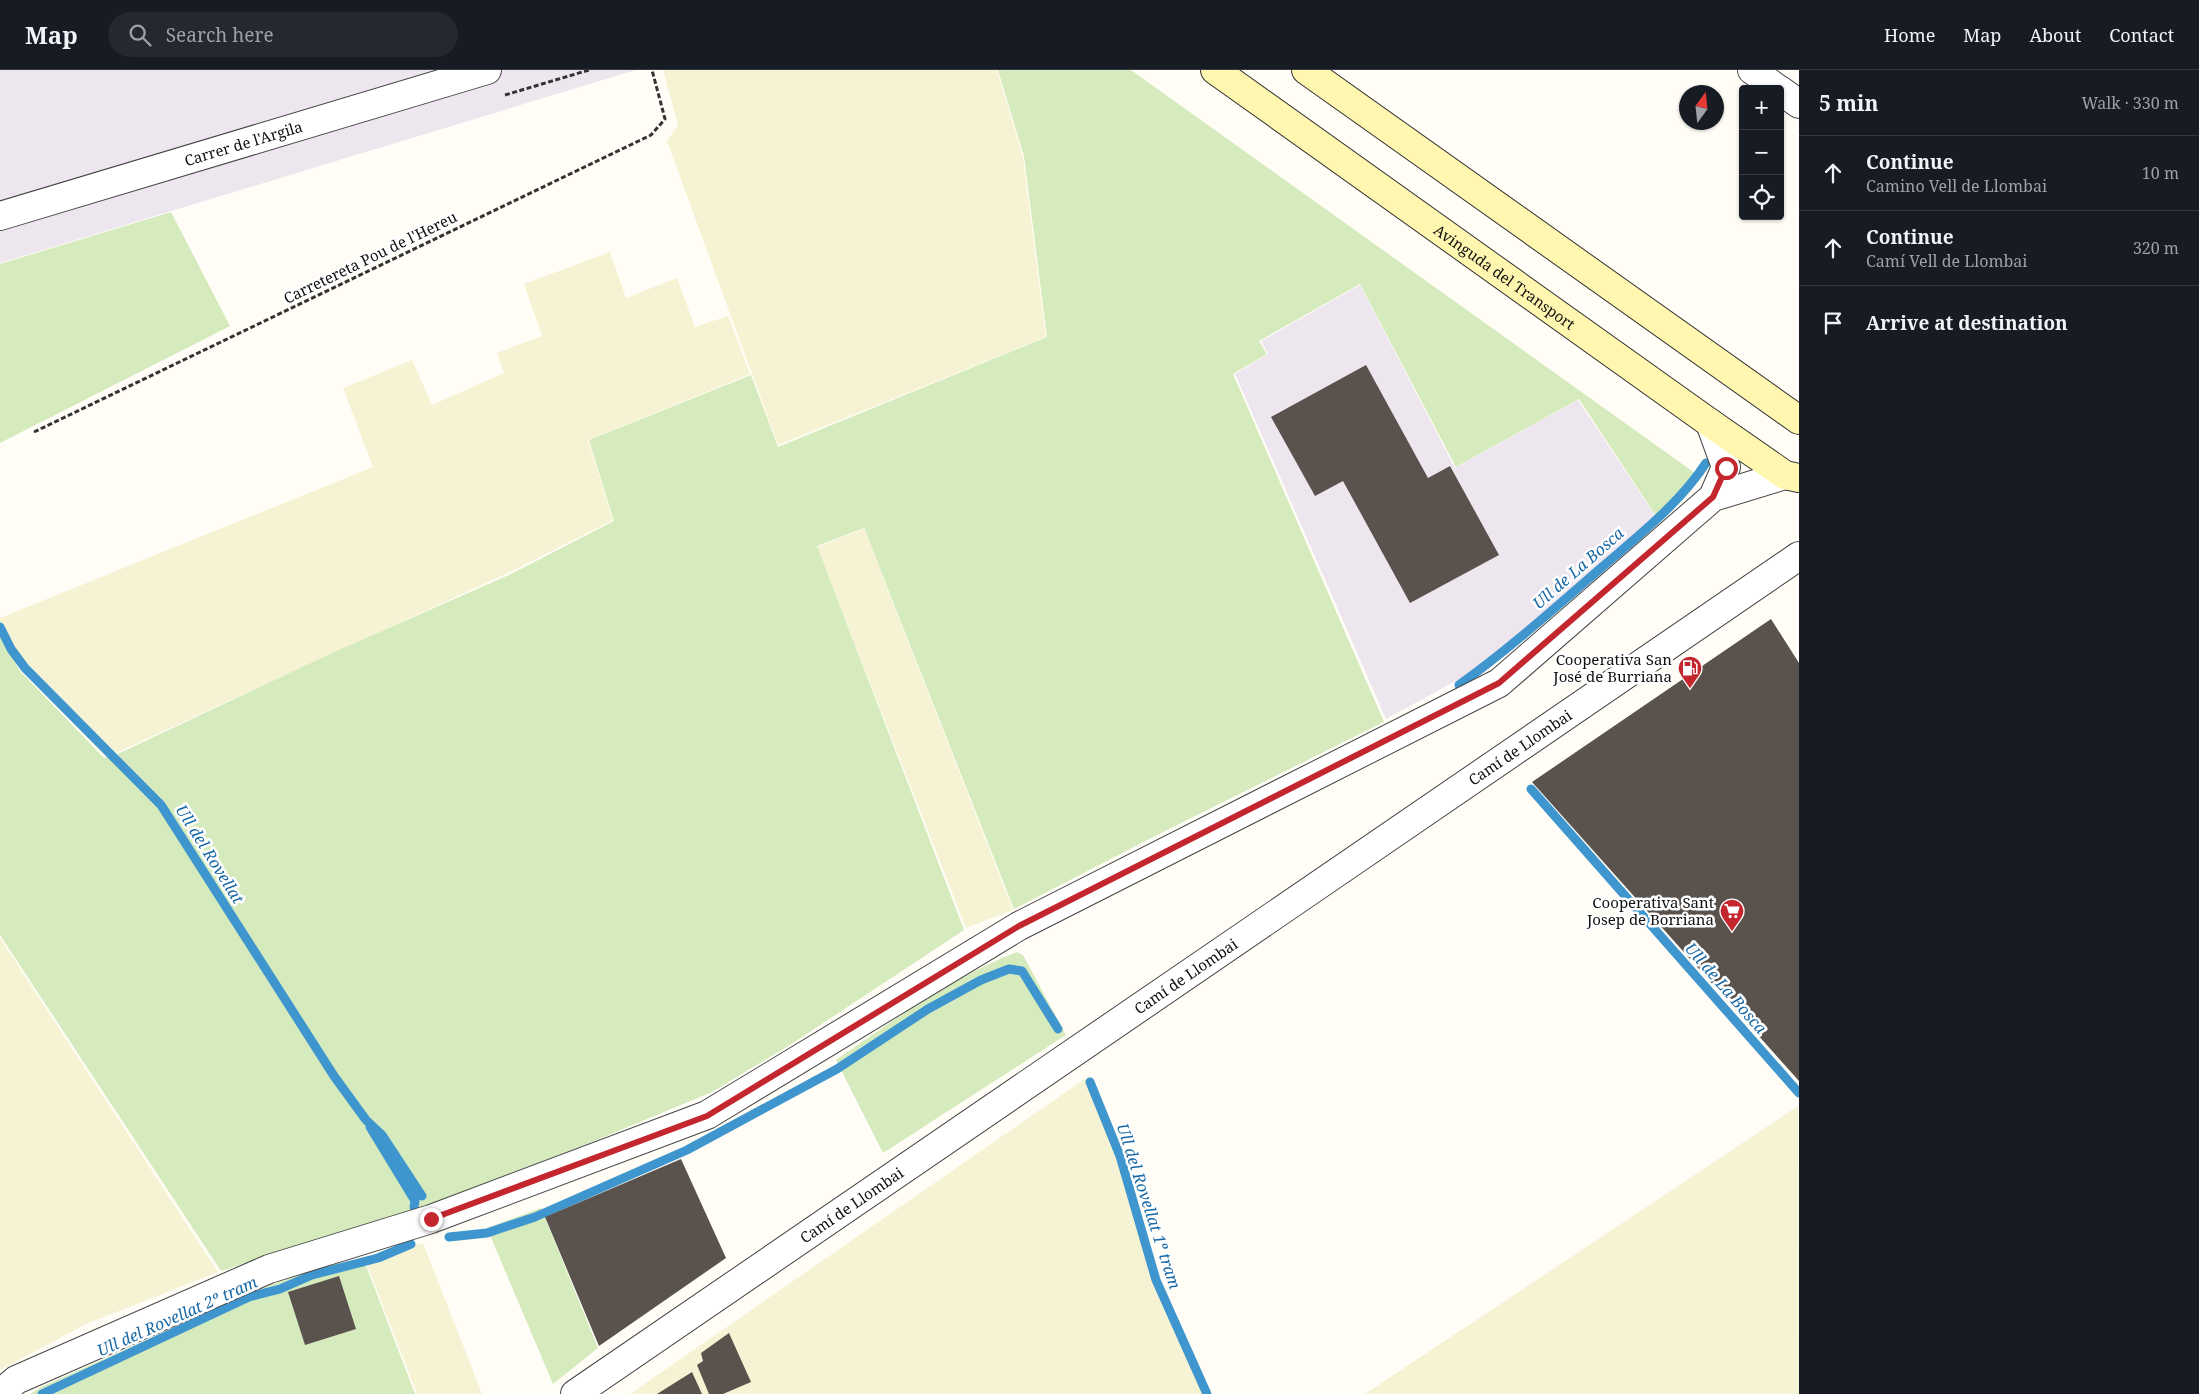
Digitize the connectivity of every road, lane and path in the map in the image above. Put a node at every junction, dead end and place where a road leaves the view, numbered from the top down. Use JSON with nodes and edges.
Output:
{"nodes":[{"id":1,"x":487,"y":70,"type":"edge"},
{"id":2,"x":652,"y":70,"type":"edge"},
{"id":3,"x":1214,"y":70,"type":"edge"},
{"id":4,"x":1306,"y":70,"type":"edge"},
{"id":5,"x":1752,"y":70,"type":"edge"},
{"id":6,"x":1772,"y":85,"type":"edge"},
{"id":7,"x":1784,"y":94,"type":"edge"},
{"id":8,"x":1799,"y":104,"type":"edge"},
{"id":9,"x":0,"y":216,"type":"edge"},
{"id":10,"x":1799,"y":420,"type":"edge"},
{"id":11,"x":1710,"y":423,"type":"junction"},
{"id":12,"x":34,"y":432,"type":"dead end"},
{"id":13,"x":1792,"y":477,"type":"edge"},
{"id":14,"x":1713,"y":497,"type":"junction"},
{"id":15,"x":1798,"y":555,"type":"edge"},
{"id":16,"x":0,"y":1394,"type":"edge"},
{"id":17,"x":575,"y":1394,"type":"edge"}],
"edges":[{"from":1,"to":9,"type":"street","name":"Carrer de l'Argila"},
{"from":2,"to":12,"type":"path","name":"Carretereta Pou de l'Hereu"},
{"from":3,"to":11,"type":"main road","name":"Avinguda del Transport"},
{"from":4,"to":10,"type":"main road"},
{"from":5,"to":6,"type":"street"},
{"from":7,"to":8,"type":"street"},
{"from":11,"to":13,"type":"main road","name":"Avinguda del Transport"},
{"from":11,"to":14,"type":"street"},
{"from":13,"to":14,"type":"street"},
{"from":14,"to":16,"type":"street"},
{"from":15,"to":17,"type":"street","name":"Camí de Llombai"}]}
